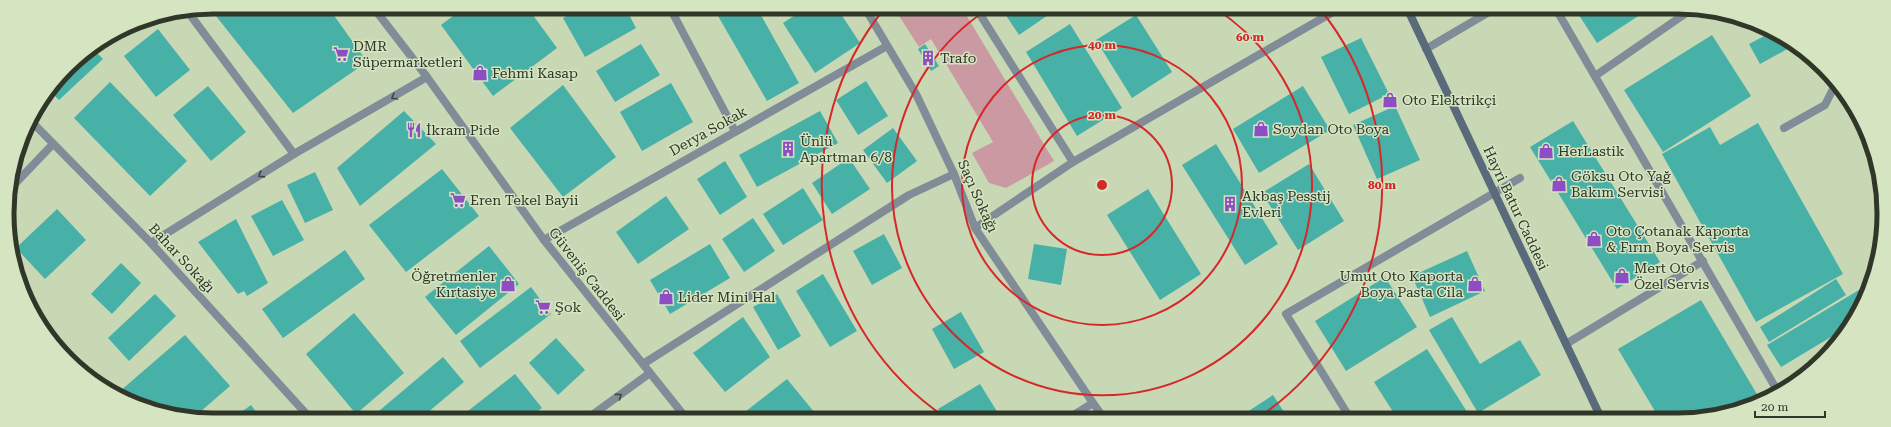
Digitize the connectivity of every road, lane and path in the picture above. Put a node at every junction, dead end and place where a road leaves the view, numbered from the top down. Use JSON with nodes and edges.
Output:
{"nodes":[{"id":1,"x":378,"y":14,"type":"edge"},
{"id":2,"x":673,"y":14,"type":"edge"},
{"id":3,"x":868,"y":14,"type":"edge"},
{"id":4,"x":980,"y":14,"type":"edge"},
{"id":5,"x":1330,"y":14,"type":"edge"},
{"id":6,"x":1411,"y":14,"type":"edge"},
{"id":7,"x":1484,"y":14,"type":"edge"},
{"id":8,"x":1559,"y":14,"type":"edge"},
{"id":9,"x":1685,"y":14,"type":"edge"},
{"id":10,"x":191,"y":15,"type":"edge"},
{"id":11,"x":887,"y":46,"type":"junction"},
{"id":12,"x":1426,"y":49,"type":"junction"},
{"id":13,"x":1595,"y":76,"type":"junction"},
{"id":14,"x":427,"y":77,"type":"junction"},
{"id":15,"x":1833,"y":89,"type":"edge"},
{"id":16,"x":35,"y":125,"type":"edge"},
{"id":17,"x":1784,"y":128,"type":"dead end"},
{"id":18,"x":735,"y":131,"type":"junction"},
{"id":19,"x":53,"y":144,"type":"junction"},
{"id":20,"x":294,"y":154,"type":"junction"},
{"id":21,"x":1073,"y":162,"type":"junction"},
{"id":22,"x":954,"y":174,"type":"junction"},
{"id":23,"x":1520,"y":178,"type":"dead end"},
{"id":24,"x":17,"y":182,"type":"edge"},
{"id":25,"x":1494,"y":192,"type":"junction"},
{"id":26,"x":975,"y":228,"type":"junction"},
{"id":27,"x":544,"y":240,"type":"junction"},
{"id":28,"x":151,"y":244,"type":"junction"},
{"id":29,"x":1703,"y":261,"type":"junction"},
{"id":30,"x":1566,"y":344,"type":"junction"},
{"id":31,"x":643,"y":364,"type":"junction"},
{"id":32,"x":650,"y":373,"type":"junction"},
{"id":33,"x":1775,"y":387,"type":"edge"},
{"id":34,"x":1093,"y":403,"type":"junction"},
{"id":35,"x":305,"y":413,"type":"edge"},
{"id":36,"x":595,"y":413,"type":"edge"},
{"id":37,"x":682,"y":413,"type":"edge"},
{"id":38,"x":1078,"y":413,"type":"edge"},
{"id":39,"x":1100,"y":413,"type":"edge"},
{"id":40,"x":1347,"y":413,"type":"edge"},
{"id":41,"x":1599,"y":413,"type":"edge"}],
"edges":[{"from":1,"to":14,"type":"street","name":"Güveniş Caddesi"},
{"from":2,"to":18,"type":"street"},
{"from":3,"to":11,"type":"street","name":"Saçı Sokağı"},
{"from":4,"to":21,"type":"street"},
{"from":5,"to":21,"type":"street"},
{"from":6,"to":12,"type":"main road","name":"Hayri Batur Caddesi"},
{"from":7,"to":12,"type":"street"},
{"from":8,"to":13,"type":"street"},
{"from":9,"to":13,"type":"street"},
{"from":10,"to":20,"type":"street"},
{"from":11,"to":18,"type":"street","name":"Derya Sokak"},
{"from":11,"to":22,"type":"street","name":"Saçı Sokağı"},
{"from":12,"to":25,"type":"main road","name":"Hayri Batur Caddesi"},
{"from":13,"to":29,"type":"street"},
{"from":14,"to":20,"type":"street","one_way":true},
{"from":14,"to":27,"type":"street","name":"Güveniş Caddesi"},
{"from":15,"to":17,"type":"street"},
{"from":16,"to":19,"type":"street","name":"Bahar Sokağı"},
{"from":18,"to":27,"type":"street","name":"Derya Sokak"},
{"from":19,"to":24,"type":"street"},
{"from":19,"to":28,"type":"street","name":"Bahar Sokağı"},
{"from":20,"to":28,"type":"street","one_way":true},
{"from":21,"to":26,"type":"street"},
{"from":22,"to":26,"type":"street","name":"Saçı Sokağı"},
{"from":22,"to":31,"type":"street"},
{"from":23,"to":25,"type":"street"},
{"from":25,"to":30,"type":"main road","name":"Hayri Batur Caddesi"},
{"from":25,"to":40,"type":"street"},
{"from":26,"to":34,"type":"street","name":"Saçı Sokağı"},
{"from":27,"to":31,"type":"street","name":"Güveniş Caddesi"},
{"from":28,"to":35,"type":"street","name":"Bahar Sokağı"},
{"from":29,"to":30,"type":"street"},
{"from":29,"to":33,"type":"street"},
{"from":30,"to":41,"type":"main road","name":"Hayri Batur Caddesi"},
{"from":31,"to":32,"type":"street","name":"Güveniş Caddesi"},
{"from":36,"to":32,"type":"street","one_way":true},
{"from":32,"to":37,"type":"street","name":"Güveniş Caddesi"},
{"from":34,"to":38,"type":"street"},
{"from":34,"to":39,"type":"street","name":"Saçı Sokağı"}]}
